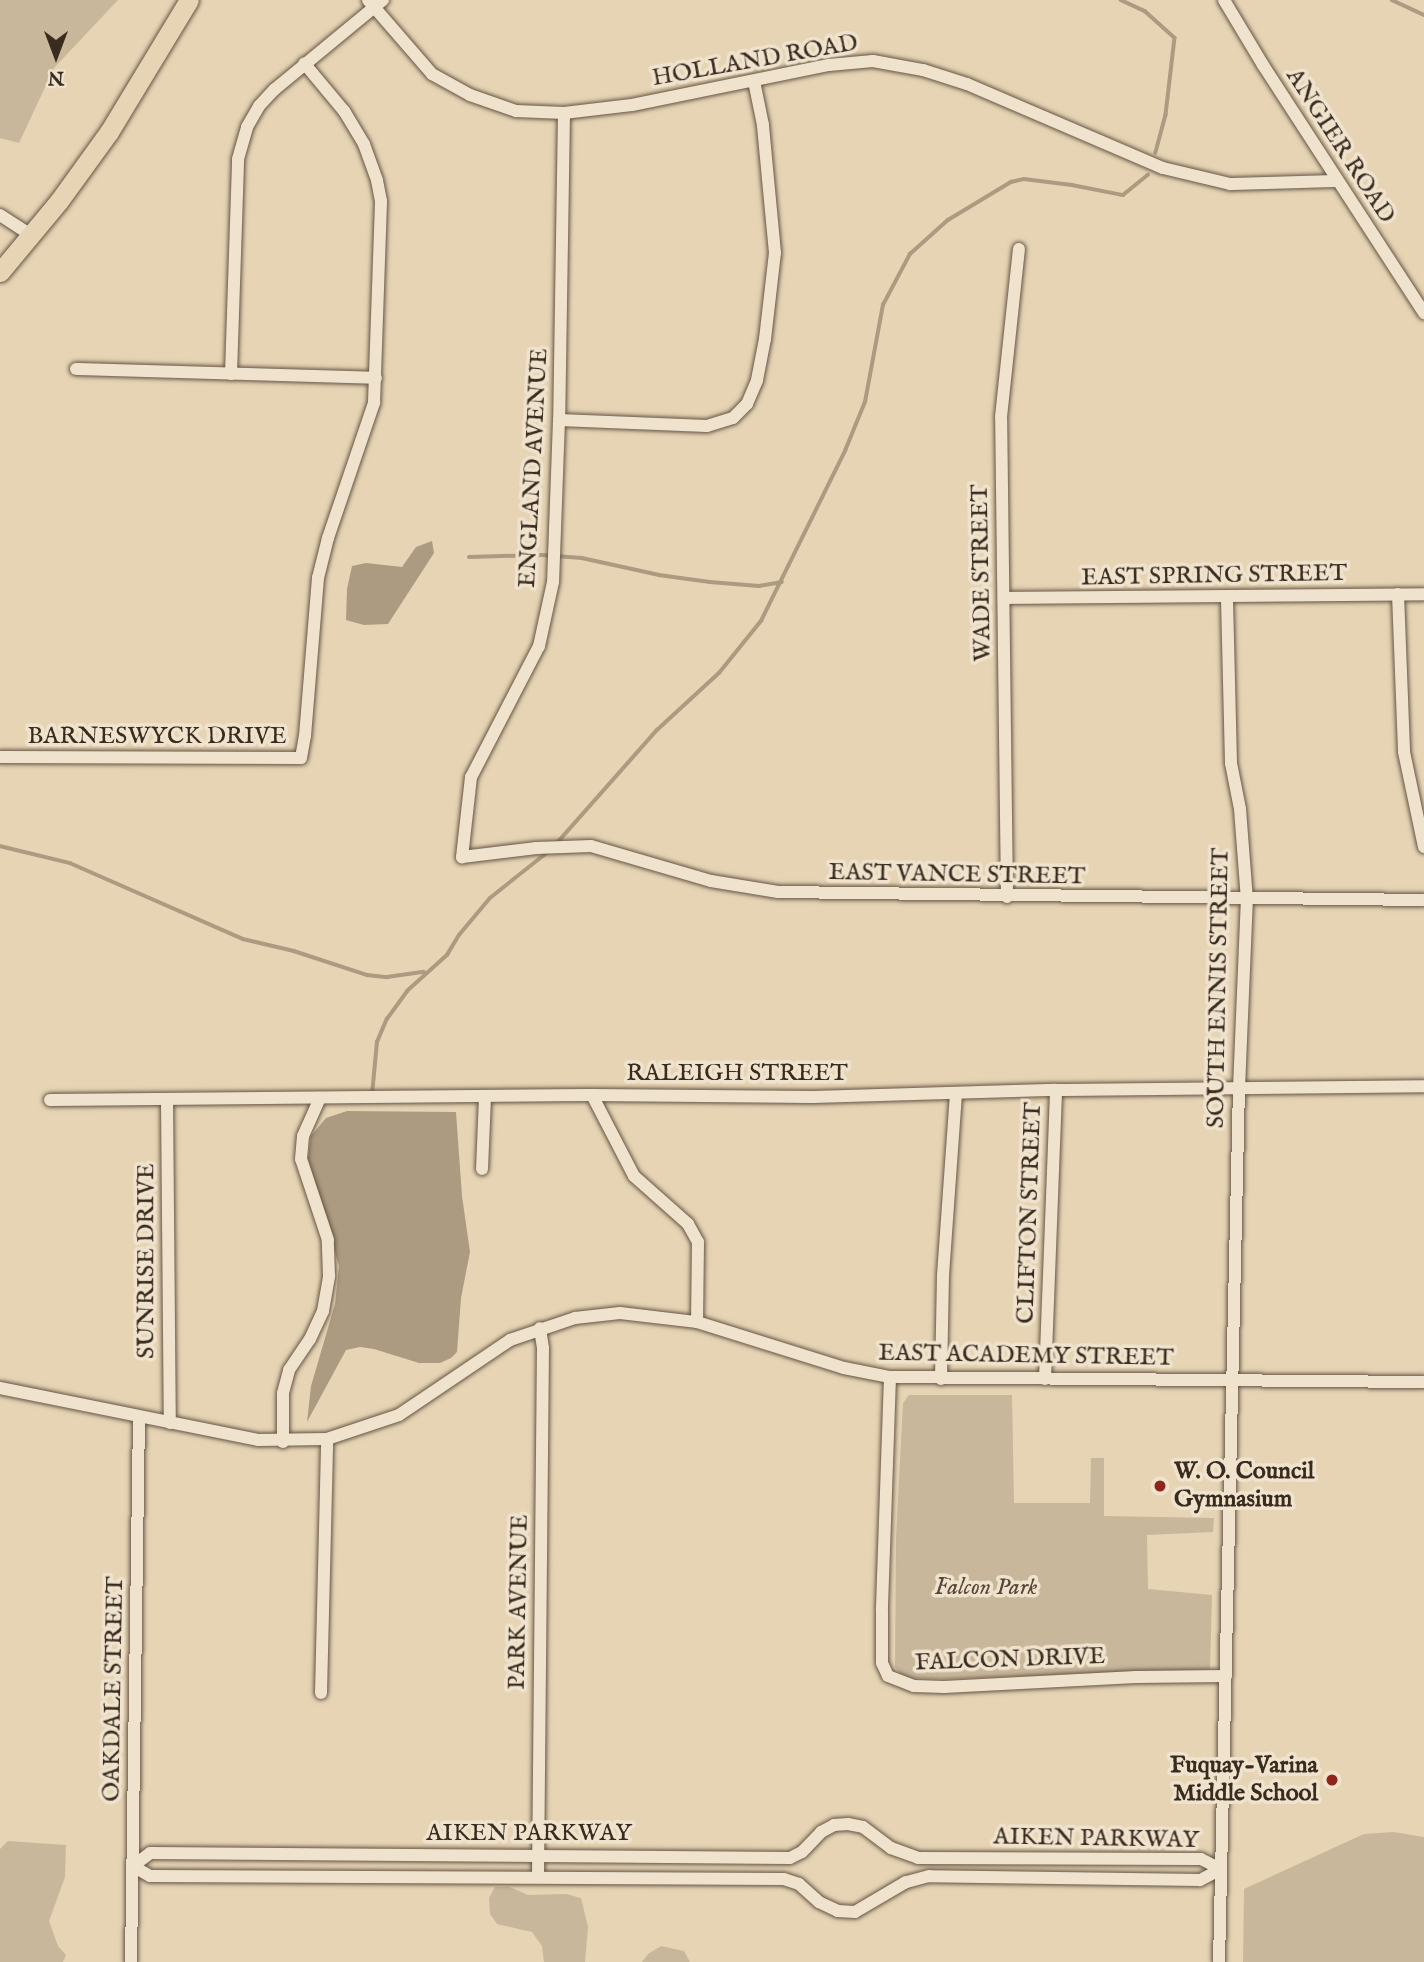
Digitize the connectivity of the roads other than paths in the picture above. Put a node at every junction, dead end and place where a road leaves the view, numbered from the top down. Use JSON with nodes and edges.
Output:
{"nodes":[{"id":1,"x":189,"y":0,"type":"edge"},
{"id":2,"x":1224,"y":0,"type":"edge"},
{"id":3,"x":375,"y":3,"type":"edge"},
{"id":4,"x":304,"y":63,"type":"junction"},
{"id":5,"x":754,"y":81,"type":"junction"},
{"id":6,"x":564,"y":113,"type":"junction"},
{"id":7,"x":1337,"y":181,"type":"junction"},
{"id":8,"x":0,"y":215,"type":"edge"},
{"id":9,"x":31,"y":235,"type":"junction"},
{"id":10,"x":1018,"y":249,"type":"dead end"},
{"id":11,"x":0,"y":272,"type":"edge"},
{"id":12,"x":1424,"y":313,"type":"edge"},
{"id":13,"x":76,"y":369,"type":"dead end"},
{"id":14,"x":231,"y":374,"type":"junction"},
{"id":15,"x":376,"y":378,"type":"junction"},
{"id":16,"x":559,"y":420,"type":"junction"},
{"id":17,"x":1398,"y":594,"type":"junction"},
{"id":18,"x":1424,"y":594,"type":"edge"},
{"id":19,"x":1004,"y":598,"type":"junction"},
{"id":20,"x":1227,"y":598,"type":"junction"},
{"id":21,"x":0,"y":757,"type":"edge"},
{"id":22,"x":1424,"y":847,"type":"edge"},
{"id":23,"x":495,"y":853,"type":"joint"},
{"id":24,"x":1007,"y":897,"type":"junction"},
{"id":25,"x":1247,"y":900,"type":"junction"},
{"id":26,"x":1424,"y":900,"type":"edge"},
{"id":27,"x":1424,"y":1086,"type":"edge"},
{"id":28,"x":1239,"y":1088,"type":"junction"},
{"id":29,"x":1056,"y":1090,"type":"junction"},
{"id":30,"x":956,"y":1094,"type":"junction"},
{"id":31,"x":592,"y":1095,"type":"junction"},
{"id":32,"x":485,"y":1096,"type":"junction"},
{"id":33,"x":320,"y":1098,"type":"junction"},
{"id":34,"x":167,"y":1099,"type":"junction"},
{"id":35,"x":50,"y":1100,"type":"dead end"},
{"id":36,"x":482,"y":1169,"type":"dead end"},
{"id":37,"x":697,"y":1322,"type":"junction"},
{"id":38,"x":540,"y":1328,"type":"junction"},
{"id":39,"x":890,"y":1377,"type":"junction"},
{"id":40,"x":941,"y":1379,"type":"junction"},
{"id":41,"x":1045,"y":1380,"type":"junction"},
{"id":42,"x":1233,"y":1380,"type":"junction"},
{"id":43,"x":1424,"y":1382,"type":"edge"},
{"id":44,"x":0,"y":1388,"type":"edge"},
{"id":45,"x":139,"y":1417,"type":"junction"},
{"id":46,"x":170,"y":1423,"type":"junction"},
{"id":47,"x":327,"y":1439,"type":"junction"},
{"id":48,"x":283,"y":1442,"type":"junction"},
{"id":49,"x":1226,"y":1676,"type":"junction"},
{"id":50,"x":321,"y":1693,"type":"dead end"},
{"id":51,"x":538,"y":1854,"type":"junction"},
{"id":52,"x":784,"y":1858,"type":"junction"},
{"id":53,"x":919,"y":1858,"type":"junction"},
{"id":54,"x":133,"y":1866,"type":"junction"},
{"id":55,"x":1221,"y":1869,"type":"junction"},
{"id":56,"x":538,"y":1877,"type":"junction"},
{"id":57,"x":920,"y":1878,"type":"junction"},
{"id":58,"x":784,"y":1879,"type":"junction"},
{"id":59,"x":131,"y":1962,"type":"edge"},
{"id":60,"x":1219,"y":1962,"type":"edge"}],
"edges":[{"from":1,"to":9,"type":"highway"},
{"from":2,"to":7,"type":"street","name":"ANGIER ROAD"},
{"from":3,"to":4,"type":"street"},
{"from":3,"to":6,"type":"street","name":"HOLLAND ROAD"},
{"from":4,"to":14,"type":"street"},
{"from":4,"to":15,"type":"street","name":"BARNESWYCK DRIVE"},
{"from":5,"to":6,"type":"street","name":"HOLLAND ROAD"},
{"from":5,"to":7,"type":"street","name":"HOLLAND ROAD"},
{"from":5,"to":16,"type":"street"},
{"from":6,"to":16,"type":"street","name":"ENGLAND AVENUE"},
{"from":7,"to":12,"type":"street","name":"ANGIER ROAD"},
{"from":8,"to":9,"type":"street"},
{"from":9,"to":11,"type":"highway"},
{"from":10,"to":19,"type":"street","name":"WADE STREET"},
{"from":13,"to":14,"type":"street"},
{"from":14,"to":15,"type":"street"},
{"from":15,"to":21,"type":"street","name":"BARNESWYCK DRIVE"},
{"from":16,"to":23,"type":"street","name":"ENGLAND AVENUE"},
{"from":17,"to":18,"type":"street","name":"EAST SPRING STREET"},
{"from":17,"to":20,"type":"street","name":"EAST SPRING STREET"},
{"from":17,"to":22,"type":"street"},
{"from":19,"to":20,"type":"street","name":"EAST SPRING STREET"},
{"from":19,"to":24,"type":"street","name":"WADE STREET"},
{"from":20,"to":25,"type":"street","name":"SOUTH ENNIS STREET"},
{"from":23,"to":24,"type":"street","name":"EAST VANCE STREET"},
{"from":24,"to":25,"type":"street","name":"EAST VANCE STREET"},
{"from":25,"to":26,"type":"street","name":"EAST VANCE STREET"},
{"from":25,"to":28,"type":"street","name":"SOUTH ENNIS STREET"},
{"from":27,"to":28,"type":"street","name":"RALEIGH STREET"},
{"from":28,"to":29,"type":"street","name":"RALEIGH STREET"},
{"from":28,"to":42,"type":"street","name":"SOUTH ENNIS STREET"},
{"from":29,"to":30,"type":"street","name":"RALEIGH STREET"},
{"from":29,"to":41,"type":"street","name":"CLIFTON STREET"},
{"from":30,"to":31,"type":"street","name":"RALEIGH STREET"},
{"from":30,"to":40,"type":"street"},
{"from":31,"to":32,"type":"street","name":"RALEIGH STREET"},
{"from":31,"to":37,"type":"street"},
{"from":32,"to":33,"type":"street","name":"RALEIGH STREET"},
{"from":32,"to":36,"type":"street"},
{"from":33,"to":34,"type":"street","name":"RALEIGH STREET"},
{"from":33,"to":48,"type":"street"},
{"from":34,"to":35,"type":"street","name":"RALEIGH STREET"},
{"from":34,"to":46,"type":"street","name":"SUNRISE DRIVE"},
{"from":37,"to":38,"type":"street","name":"EAST ACADEMY STREET"},
{"from":37,"to":39,"type":"street","name":"EAST ACADEMY STREET"},
{"from":38,"to":47,"type":"street","name":"EAST ACADEMY STREET"},
{"from":38,"to":51,"type":"street","name":"PARK AVENUE"},
{"from":39,"to":40,"type":"street","name":"EAST ACADEMY STREET"},
{"from":39,"to":49,"type":"street","name":"FALCON DRIVE"},
{"from":40,"to":41,"type":"street","name":"EAST ACADEMY STREET"},
{"from":41,"to":42,"type":"street","name":"EAST ACADEMY STREET"},
{"from":42,"to":43,"type":"street","name":"EAST ACADEMY STREET"},
{"from":42,"to":49,"type":"street","name":"SOUTH ENNIS STREET"},
{"from":44,"to":45,"type":"street","name":"EAST ACADEMY STREET"},
{"from":45,"to":46,"type":"street","name":"EAST ACADEMY STREET"},
{"from":45,"to":54,"type":"street","name":"OAKDALE STREET"},
{"from":46,"to":48,"type":"street","name":"EAST ACADEMY STREET"},
{"from":47,"to":48,"type":"street","name":"EAST ACADEMY STREET"},
{"from":47,"to":50,"type":"street"},
{"from":49,"to":55,"type":"street","name":"SOUTH ENNIS STREET"},
{"from":51,"to":52,"type":"street","name":"AIKEN PARKWAY"},
{"from":51,"to":54,"type":"street","name":"AIKEN PARKWAY"},
{"from":51,"to":56,"type":"street","name":"PARK AVENUE"},
{"from":52,"to":53,"type":"street","name":"AIKEN PARKWAY"},
{"from":52,"to":58,"type":"street"},
{"from":53,"to":55,"type":"street","name":"AIKEN PARKWAY"},
{"from":53,"to":57,"type":"street"},
{"from":54,"to":56,"type":"street","name":"AIKEN PARKWAY"},
{"from":54,"to":59,"type":"street","name":"OAKDALE STREET"},
{"from":55,"to":57,"type":"street","name":"AIKEN PARKWAY"},
{"from":55,"to":60,"type":"street","name":"SOUTH ENNIS STREET"},
{"from":56,"to":58,"type":"street","name":"AIKEN PARKWAY"},
{"from":57,"to":58,"type":"street","name":"AIKEN PARKWAY"}]}
